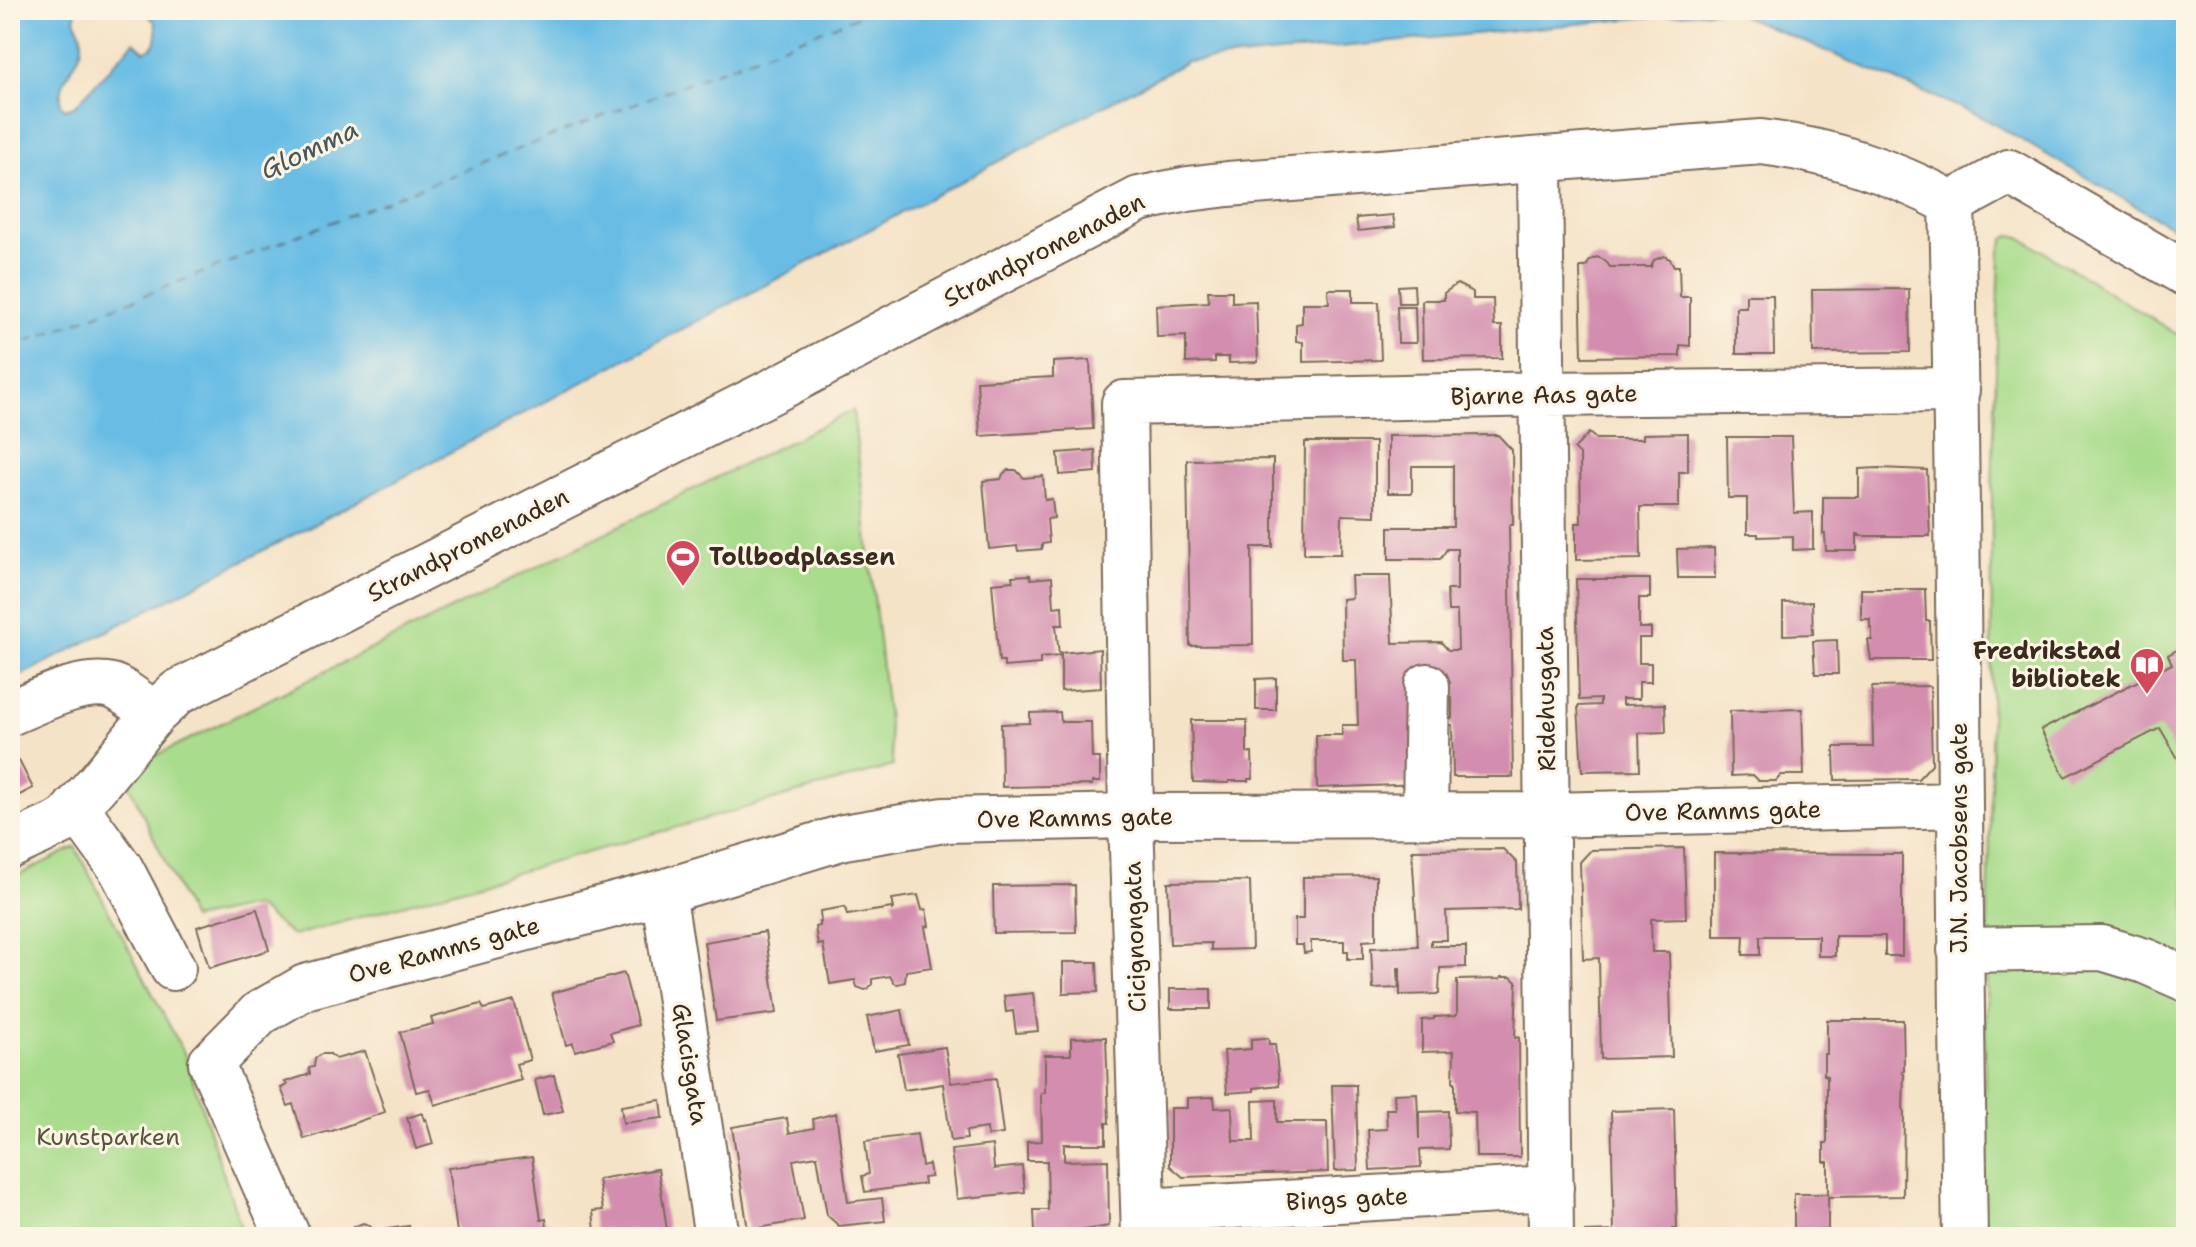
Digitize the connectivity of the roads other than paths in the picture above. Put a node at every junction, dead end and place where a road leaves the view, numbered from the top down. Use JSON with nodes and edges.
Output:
{"nodes":[{"id":1,"x":1540,"y":160,"type":"junction"},
{"id":2,"x":1952,"y":203,"type":"junction"},
{"id":3,"x":2186,"y":274,"type":"edge"},
{"id":4,"x":1957,"y":390,"type":"junction"},
{"id":5,"x":1542,"y":394,"type":"junction"},
{"id":6,"x":1131,"y":404,"type":"joint"},
{"id":7,"x":1427,"y":686,"type":"dead end"},
{"id":8,"x":10,"y":713,"type":"edge"},
{"id":9,"x":154,"y":714,"type":"junction"},
{"id":10,"x":1959,"y":805,"type":"junction"},
{"id":11,"x":76,"y":807,"type":"junction"},
{"id":12,"x":1425,"y":815,"type":"junction"},
{"id":13,"x":1548,"y":815,"type":"junction"},
{"id":14,"x":1131,"y":816,"type":"junction"},
{"id":15,"x":10,"y":846,"type":"edge"},
{"id":16,"x":663,"y":892,"type":"junction"},
{"id":17,"x":1960,"y":950,"type":"junction"},
{"id":18,"x":173,"y":968,"type":"dead end"},
{"id":19,"x":2186,"y":979,"type":"edge"},
{"id":20,"x":1551,"y":1188,"type":"junction"},
{"id":21,"x":1144,"y":1224,"type":"edge"},
{"id":22,"x":288,"y":1237,"type":"edge"},
{"id":23,"x":717,"y":1237,"type":"edge"},
{"id":24,"x":1551,"y":1237,"type":"edge"},
{"id":25,"x":1965,"y":1237,"type":"edge"}],
"edges":[{"from":1,"to":2,"type":"street","name":"Strandpromenaden"},
{"from":1,"to":5,"type":"street","name":"Ridehusgata"},
{"from":1,"to":9,"type":"street","name":"Strandpromenaden"},
{"from":2,"to":3,"type":"street"},
{"from":2,"to":4,"type":"street"},
{"from":4,"to":5,"type":"street","name":"Bjarne Aas gate"},
{"from":4,"to":10,"type":"street","name":"J.N. Jacobsens gate"},
{"from":5,"to":6,"type":"street","name":"Bjarne Aas gate"},
{"from":5,"to":13,"type":"street","name":"Ridehusgata"},
{"from":6,"to":14,"type":"street","name":"Cicignongata"},
{"from":7,"to":12,"type":"street"},
{"from":8,"to":9,"type":"street"},
{"from":9,"to":11,"type":"street","name":"Strandpromenaden"},
{"from":10,"to":13,"type":"street","name":"Ove Ramms gate"},
{"from":10,"to":17,"type":"street","name":"J.N. Jacobsens gate"},
{"from":11,"to":15,"type":"street","name":"Strandpromenaden"},
{"from":11,"to":18,"type":"street"},
{"from":12,"to":13,"type":"street","name":"Ove Ramms gate"},
{"from":12,"to":14,"type":"street","name":"Ove Ramms gate"},
{"from":13,"to":20,"type":"street","name":"Ridehusgata"},
{"from":14,"to":16,"type":"street","name":"Ove Ramms gate"},
{"from":14,"to":21,"type":"street","name":"Cicignongata"},
{"from":16,"to":22,"type":"street","name":"Ove Ramms gate"},
{"from":16,"to":23,"type":"street","name":"Glacisgata"},
{"from":17,"to":19,"type":"street"},
{"from":17,"to":25,"type":"street","name":"J.N. Jacobsens gate"},
{"from":20,"to":21,"type":"street","name":"Bings gate"},
{"from":20,"to":24,"type":"street","name":"Ridehusgata"}]}
